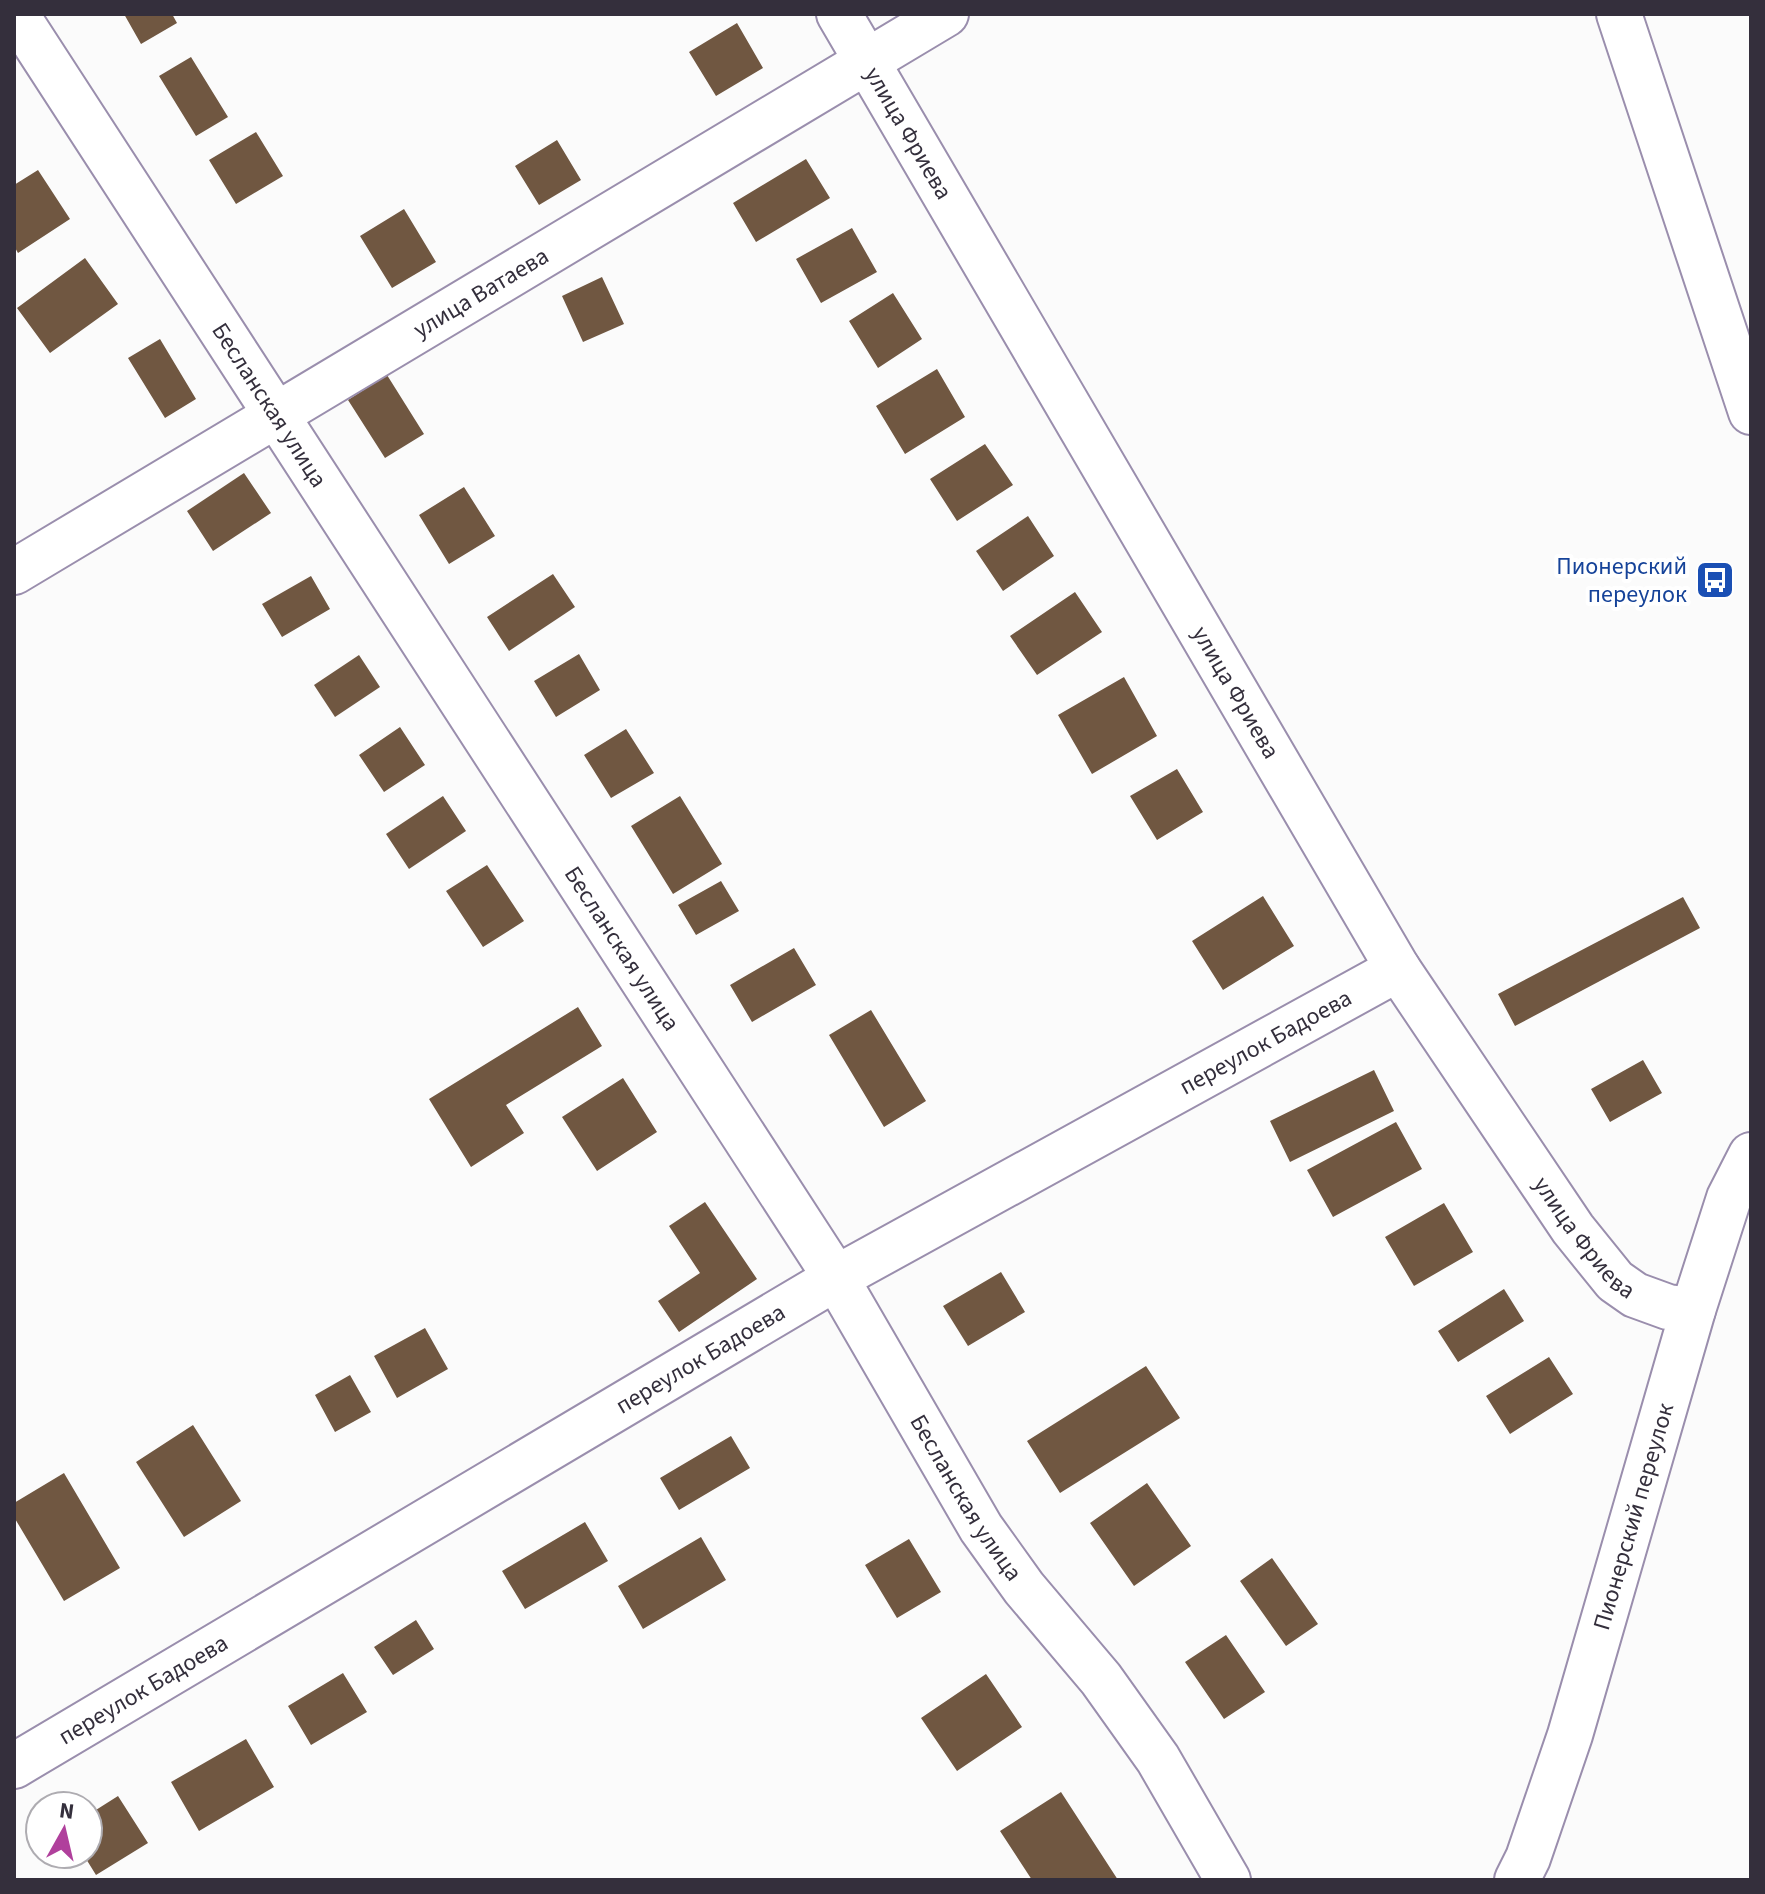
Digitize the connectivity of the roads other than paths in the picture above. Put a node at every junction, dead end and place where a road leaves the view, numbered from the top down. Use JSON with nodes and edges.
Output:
{"nodes":[{"id":1,"x":16,"y":14,"type":"edge"},
{"id":2,"x":839,"y":14,"type":"edge"},
{"id":3,"x":946,"y":14,"type":"edge"},
{"id":4,"x":1619,"y":14,"type":"edge"},
{"id":5,"x":868,"y":62,"type":"junction"},
{"id":6,"x":1751,"y":412,"type":"edge"},
{"id":7,"x":279,"y":416,"type":"junction"},
{"id":8,"x":14,"y":572,"type":"edge"},
{"id":9,"x":1398,"y":969,"type":"junction"},
{"id":10,"x":1751,"y":1155,"type":"edge"},
{"id":11,"x":836,"y":1278,"type":"junction"},
{"id":12,"x":1693,"y":1310,"type":"junction"},
{"id":13,"x":14,"y":1766,"type":"edge"},
{"id":14,"x":1228,"y":1880,"type":"edge"},
{"id":15,"x":1517,"y":1880,"type":"edge"}],
"edges":[{"from":1,"to":7,"type":"street","name":"Бесланская улица"},
{"from":2,"to":5,"type":"street","name":"улица Фриева"},
{"from":3,"to":5,"type":"street","name":"улица Ватаева"},
{"from":4,"to":6,"type":"street"},
{"from":5,"to":7,"type":"street","name":"улица Ватаева"},
{"from":5,"to":9,"type":"street","name":"улица Фриева"},
{"from":7,"to":8,"type":"street","name":"улица Ватаева"},
{"from":7,"to":11,"type":"street","name":"Бесланская улица"},
{"from":9,"to":11,"type":"street","name":"переулок Бадоева"},
{"from":9,"to":12,"type":"street","name":"улица Фриева"},
{"from":10,"to":12,"type":"street","name":"Пионерский переулок"},
{"from":11,"to":13,"type":"street","name":"переулок Бадоева"},
{"from":11,"to":14,"type":"street","name":"Бесланская улица"},
{"from":12,"to":15,"type":"street","name":"Пионерский переулок"}]}
